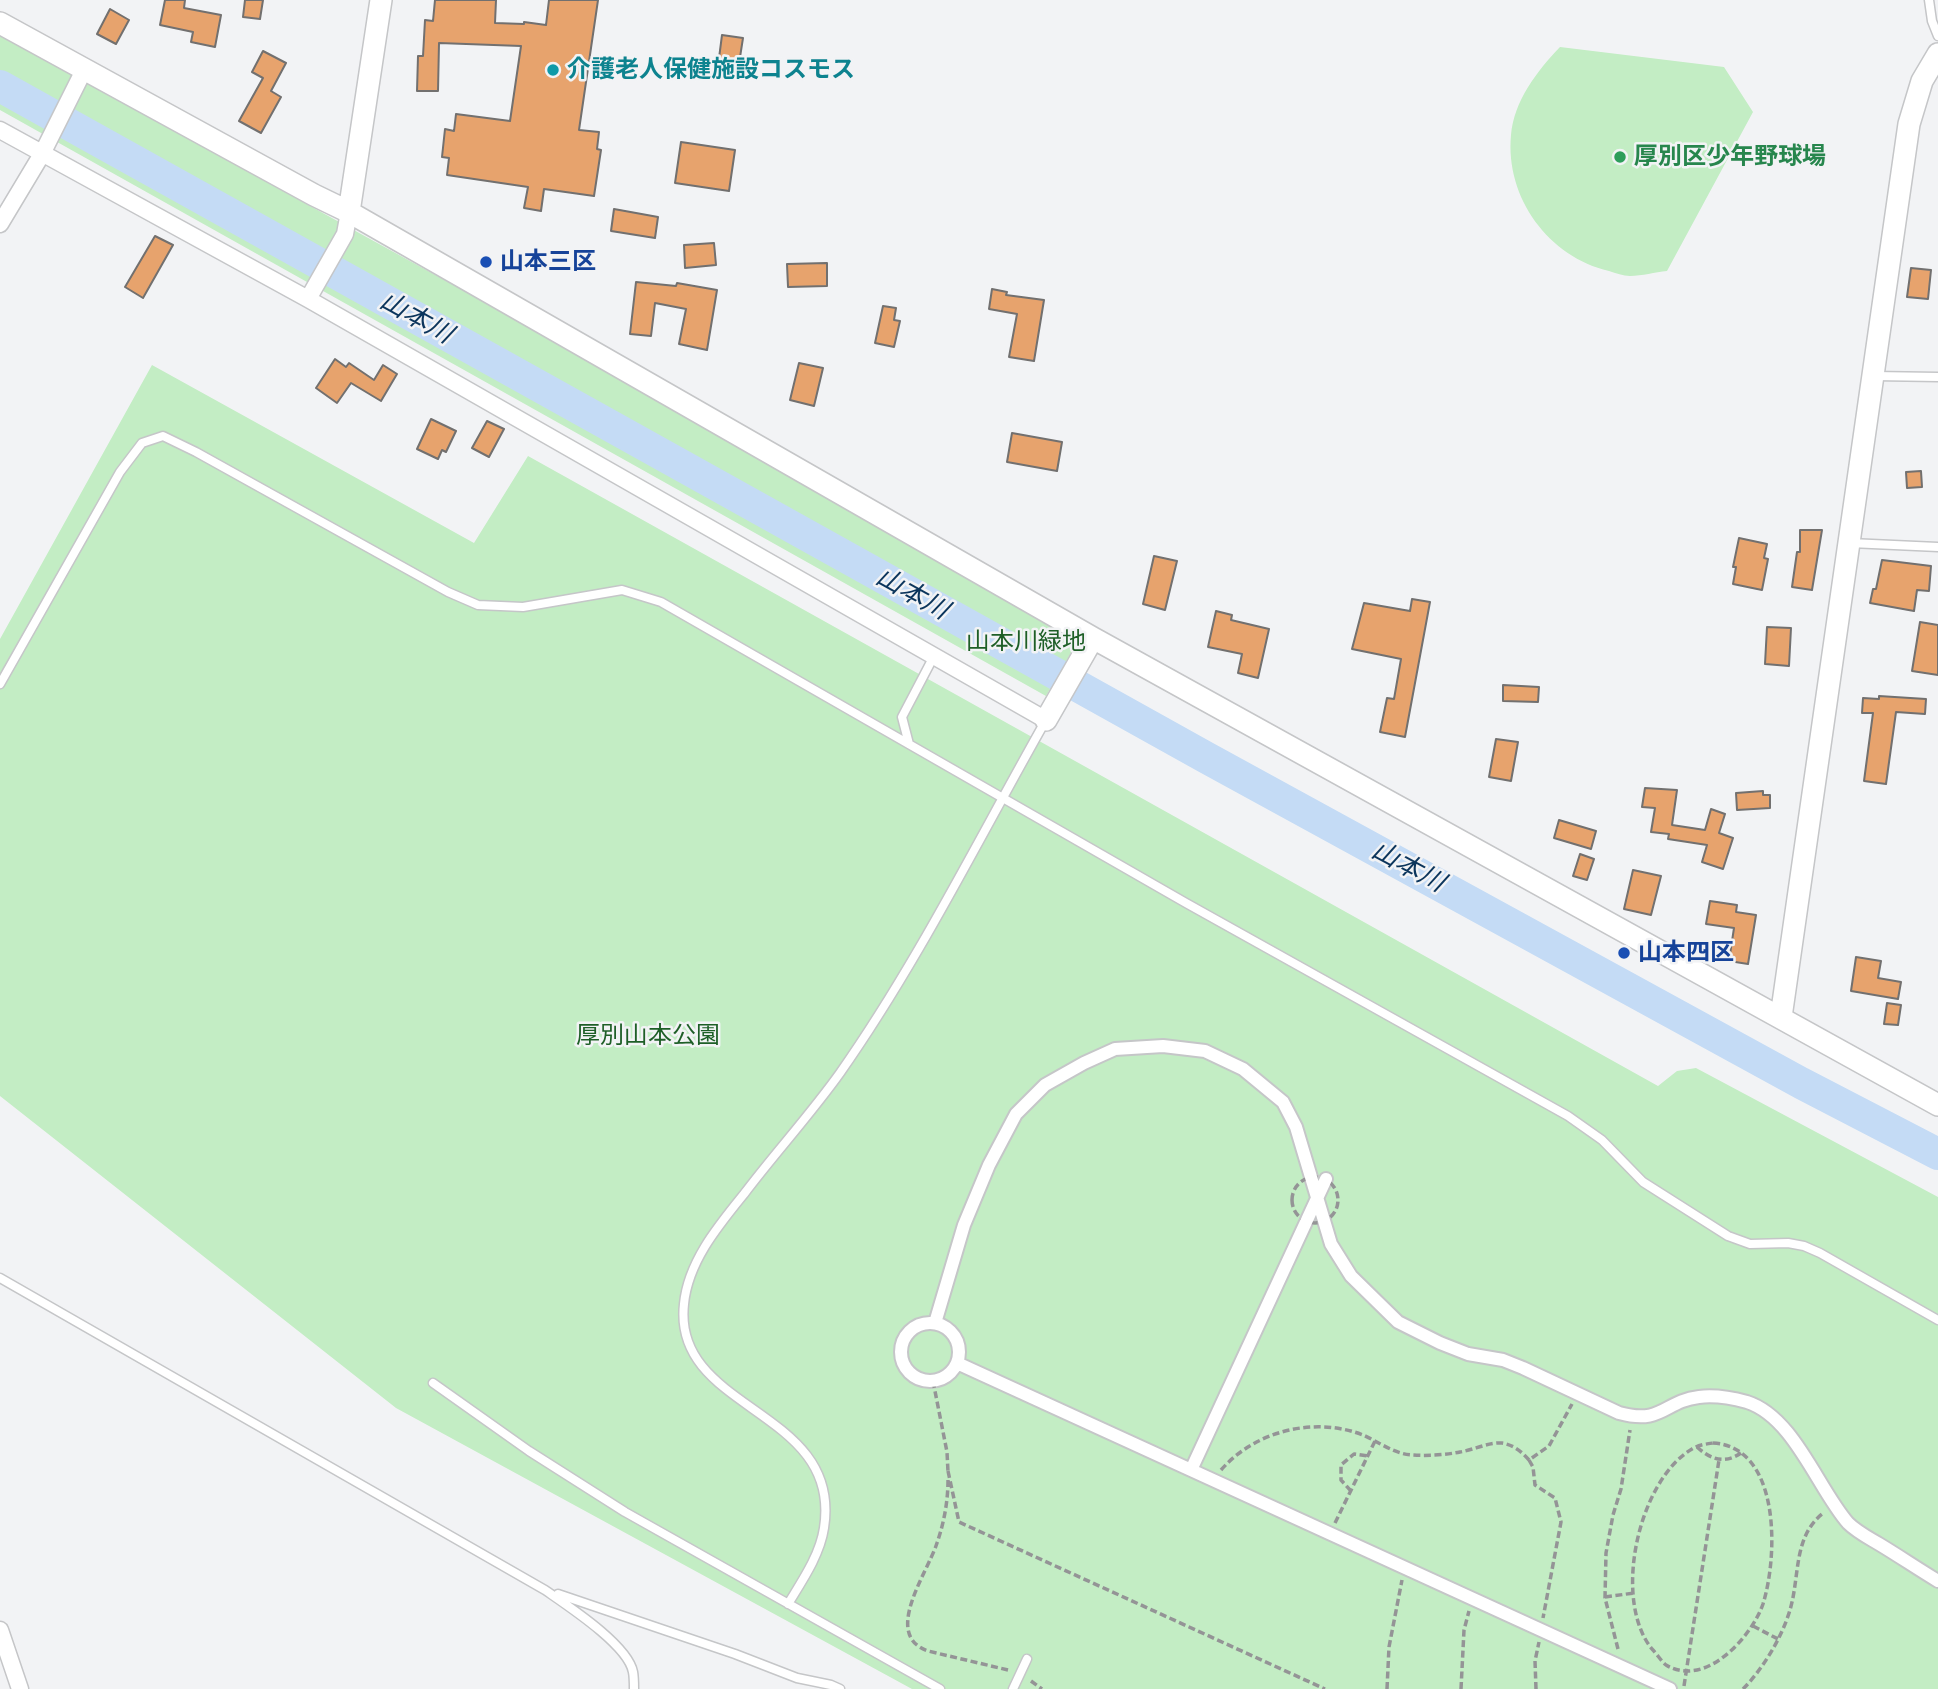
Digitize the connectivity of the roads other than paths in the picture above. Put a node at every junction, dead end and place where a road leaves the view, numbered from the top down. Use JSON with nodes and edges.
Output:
{"nodes":[{"id":1,"x":381,"y":0,"type":"edge"},
{"id":2,"x":1929,"y":0,"type":"edge"},
{"id":3,"x":0,"y":23,"type":"edge"},
{"id":4,"x":1938,"y":36,"type":"edge"},
{"id":5,"x":1938,"y":54,"type":"edge"},
{"id":6,"x":84,"y":70,"type":"junction"},
{"id":7,"x":0,"y":130,"type":"edge"},
{"id":8,"x":44,"y":147,"type":"junction"},
{"id":9,"x":349,"y":212,"type":"junction"},
{"id":10,"x":0,"y":224,"type":"edge"},
{"id":11,"x":311,"y":294,"type":"junction"},
{"id":12,"x":1874,"y":376,"type":"junction"},
{"id":13,"x":1938,"y":377,"type":"edge"},
{"id":14,"x":1847,"y":543,"type":"junction"},
{"id":15,"x":1938,"y":547,"type":"edge"},
{"id":16,"x":1093,"y":638,"type":"junction"},
{"id":17,"x":934,"y":656,"type":"junction"},
{"id":18,"x":0,"y":684,"type":"edge"},
{"id":19,"x":1050,"y":713,"type":"junction"},
{"id":20,"x":909,"y":744,"type":"junction"},
{"id":21,"x":1003,"y":796,"type":"junction"},
{"id":22,"x":1781,"y":1017,"type":"junction"},
{"id":23,"x":1938,"y":1105,"type":"edge"},
{"id":24,"x":1326,"y":1179,"type":"dead end"},
{"id":25,"x":1316,"y":1198,"type":"junction"},
{"id":26,"x":0,"y":1279,"type":"edge"},
{"id":27,"x":1938,"y":1320,"type":"edge"},
{"id":28,"x":935,"y":1323,"type":"junction"},
{"id":29,"x":957,"y":1363,"type":"junction"},
{"id":30,"x":433,"y":1383,"type":"dead end"},
{"id":31,"x":1191,"y":1470,"type":"junction"},
{"id":32,"x":1938,"y":1581,"type":"edge"},
{"id":33,"x":545,"y":1590,"type":"junction"},
{"id":34,"x":788,"y":1604,"type":"junction"},
{"id":35,"x":0,"y":1630,"type":"edge"},
{"id":36,"x":1027,"y":1659,"type":"dead end"},
{"id":37,"x":20,"y":1689,"type":"edge"},
{"id":38,"x":634,"y":1689,"type":"edge"},
{"id":39,"x":840,"y":1689,"type":"edge"},
{"id":40,"x":940,"y":1689,"type":"edge"},
{"id":41,"x":1013,"y":1689,"type":"edge"},
{"id":42,"x":1670,"y":1689,"type":"edge"}],
"edges":[{"from":1,"to":9,"type":"street"},
{"from":2,"to":4,"type":"lane"},
{"from":3,"to":6,"type":"street"},
{"from":5,"to":12,"type":"street"},
{"from":6,"to":8,"type":"street"},
{"from":6,"to":9,"type":"street"},
{"from":7,"to":8,"type":"street"},
{"from":8,"to":10,"type":"street"},
{"from":8,"to":11,"type":"street"},
{"from":9,"to":11,"type":"street"},
{"from":9,"to":16,"type":"street"},
{"from":11,"to":17,"type":"street"},
{"from":12,"to":13,"type":"lane"},
{"from":12,"to":14,"type":"street"},
{"from":14,"to":15,"type":"lane"},
{"from":14,"to":22,"type":"street"},
{"from":16,"to":19,"type":"street"},
{"from":16,"to":22,"type":"street"},
{"from":17,"to":19,"type":"street"},
{"from":17,"to":20,"type":"lane"},
{"from":18,"to":20,"type":"lane"},
{"from":19,"to":21,"type":"lane"},
{"from":20,"to":21,"type":"lane"},
{"from":21,"to":27,"type":"lane"},
{"from":21,"to":34,"type":"lane"},
{"from":22,"to":23,"type":"street"},
{"from":24,"to":25,"type":"street"},
{"from":25,"to":28,"type":"street"},
{"from":25,"to":31,"type":"street"},
{"from":25,"to":32,"type":"street"},
{"from":26,"to":33,"type":"lane"},
{"from":28,"to":29,"type":"street"},
{"from":28,"to":29,"type":"street"},
{"from":29,"to":31,"type":"street"},
{"from":30,"to":34,"type":"lane"},
{"from":31,"to":42,"type":"street"},
{"from":33,"to":38,"type":"lane"},
{"from":33,"to":39,"type":"lane"},
{"from":34,"to":40,"type":"lane"},
{"from":35,"to":37,"type":"street"},
{"from":36,"to":41,"type":"lane"}]}
